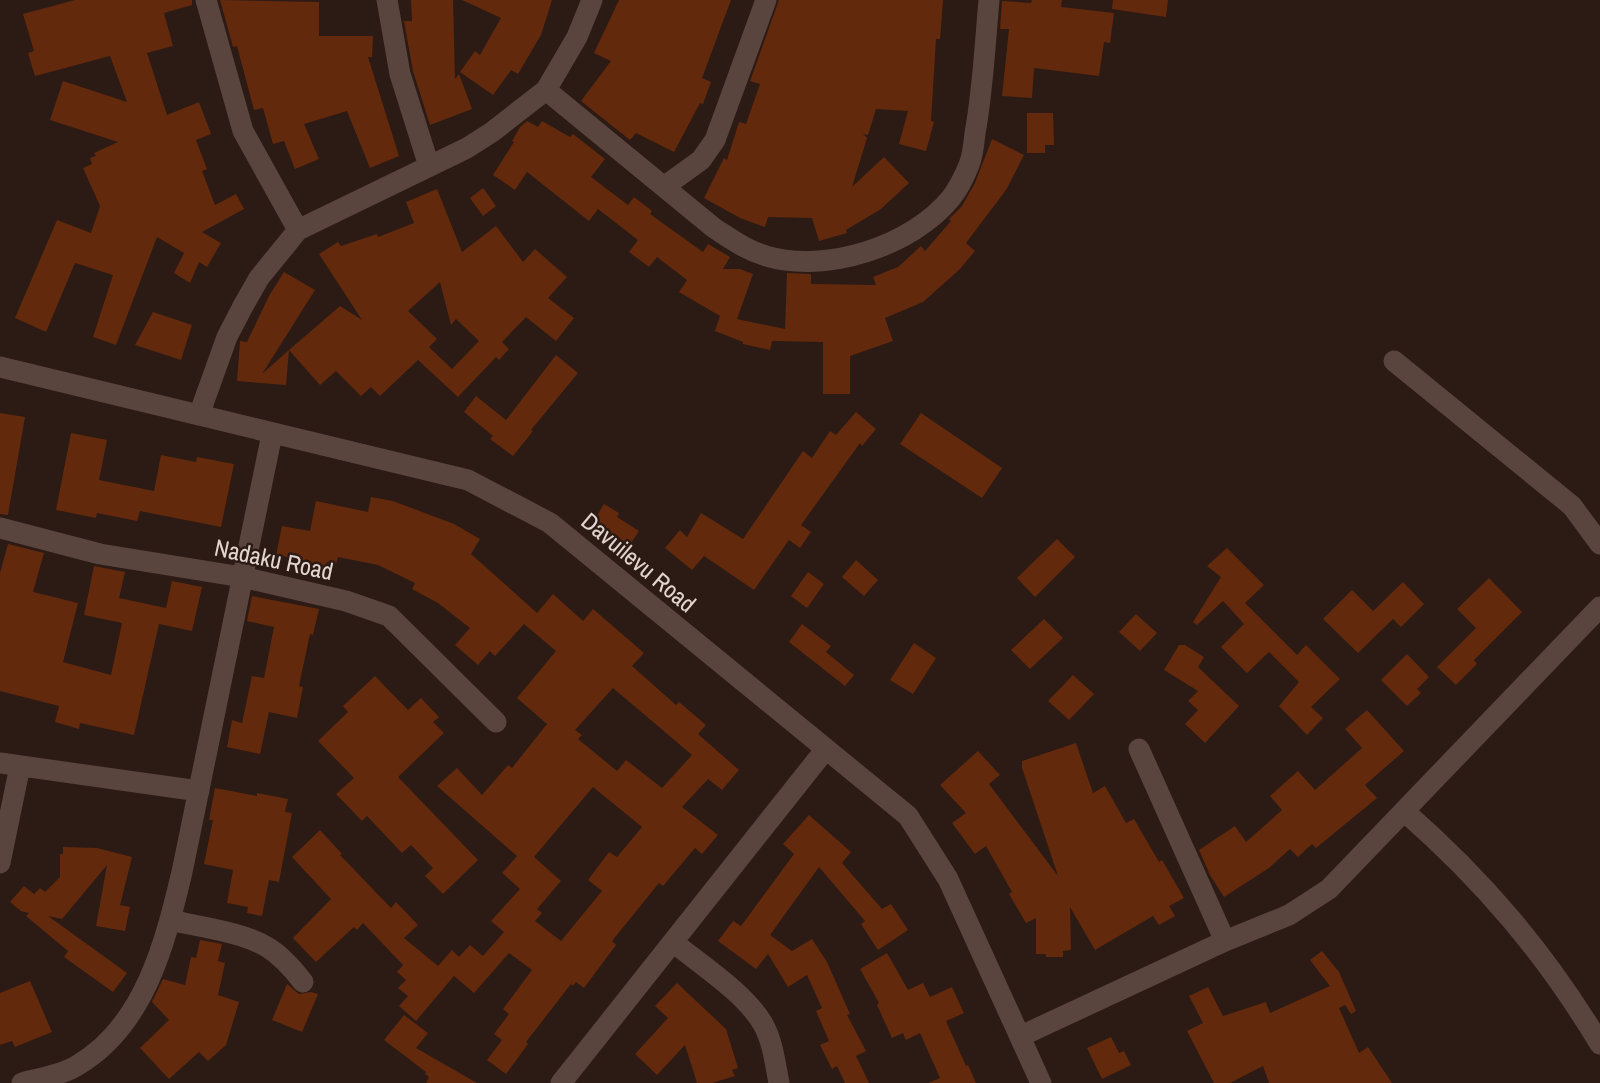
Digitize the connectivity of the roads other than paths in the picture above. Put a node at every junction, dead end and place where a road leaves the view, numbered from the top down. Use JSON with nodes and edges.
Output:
{"nodes":[{"id":1,"x":206,"y":0,"type":"edge"},
{"id":2,"x":387,"y":0,"type":"edge"},
{"id":3,"x":592,"y":0,"type":"edge"},
{"id":4,"x":766,"y":0,"type":"edge"},
{"id":5,"x":989,"y":0,"type":"edge"},
{"id":6,"x":546,"y":90,"type":"junction"},
{"id":7,"x":429,"y":166,"type":"junction"},
{"id":8,"x":664,"y":186,"type":"junction"},
{"id":9,"x":298,"y":230,"type":"junction"},
{"id":10,"x":1394,"y":361,"type":"dead end"},
{"id":11,"x":0,"y":367,"type":"edge"},
{"id":12,"x":199,"y":415,"type":"junction"},
{"id":13,"x":272,"y":434,"type":"junction"},
{"id":14,"x":0,"y":528,"type":"edge"},
{"id":15,"x":1600,"y":544,"type":"edge"},
{"id":16,"x":242,"y":577,"type":"junction"},
{"id":17,"x":1600,"y":607,"type":"edge"},
{"id":18,"x":496,"y":722,"type":"dead end"},
{"id":19,"x":1139,"y":749,"type":"dead end"},
{"id":20,"x":825,"y":750,"type":"junction"},
{"id":21,"x":10,"y":764,"type":"edge"},
{"id":22,"x":198,"y":792,"type":"junction"},
{"id":23,"x":1404,"y":811,"type":"junction"},
{"id":24,"x":0,"y":863,"type":"edge"},
{"id":25,"x":170,"y":920,"type":"junction"},
{"id":26,"x":673,"y":942,"type":"junction"},
{"id":27,"x":1225,"y":942,"type":"junction"},
{"id":28,"x":303,"y":982,"type":"dead end"},
{"id":29,"x":1021,"y":1036,"type":"junction"},
{"id":30,"x":1600,"y":1044,"type":"edge"},
{"id":31,"x":22,"y":1083,"type":"edge"},
{"id":32,"x":561,"y":1083,"type":"edge"},
{"id":33,"x":779,"y":1083,"type":"edge"},
{"id":34,"x":1041,"y":1083,"type":"edge"}],
"edges":[{"from":1,"to":9,"type":"street"},
{"from":2,"to":7,"type":"street"},
{"from":3,"to":6,"type":"street"},
{"from":4,"to":8,"type":"street"},
{"from":5,"to":8,"type":"street"},
{"from":6,"to":7,"type":"street"},
{"from":6,"to":8,"type":"street"},
{"from":7,"to":9,"type":"street"},
{"from":9,"to":12,"type":"street"},
{"from":10,"to":15,"type":"street"},
{"from":11,"to":12,"type":"street","name":"Davuilevu Road"},
{"from":12,"to":13,"type":"street","name":"Davuilevu Road"},
{"from":13,"to":16,"type":"street"},
{"from":13,"to":20,"type":"street","name":"Davuilevu Road"},
{"from":14,"to":16,"type":"street","name":"Nadaku Road"},
{"from":16,"to":18,"type":"street","name":"Nadaku Road"},
{"from":16,"to":22,"type":"street"},
{"from":17,"to":23,"type":"street"},
{"from":19,"to":27,"type":"street"},
{"from":20,"to":26,"type":"street"},
{"from":20,"to":29,"type":"street","name":"Davuilevu Road"},
{"from":21,"to":22,"type":"street"},
{"from":21,"to":24,"type":"street"},
{"from":22,"to":25,"type":"street"},
{"from":23,"to":27,"type":"street"},
{"from":23,"to":30,"type":"street"},
{"from":25,"to":28,"type":"street"},
{"from":25,"to":31,"type":"street"},
{"from":26,"to":32,"type":"street"},
{"from":26,"to":33,"type":"street"},
{"from":27,"to":29,"type":"street"},
{"from":29,"to":34,"type":"street","name":"Davuilevu Road"}]}
